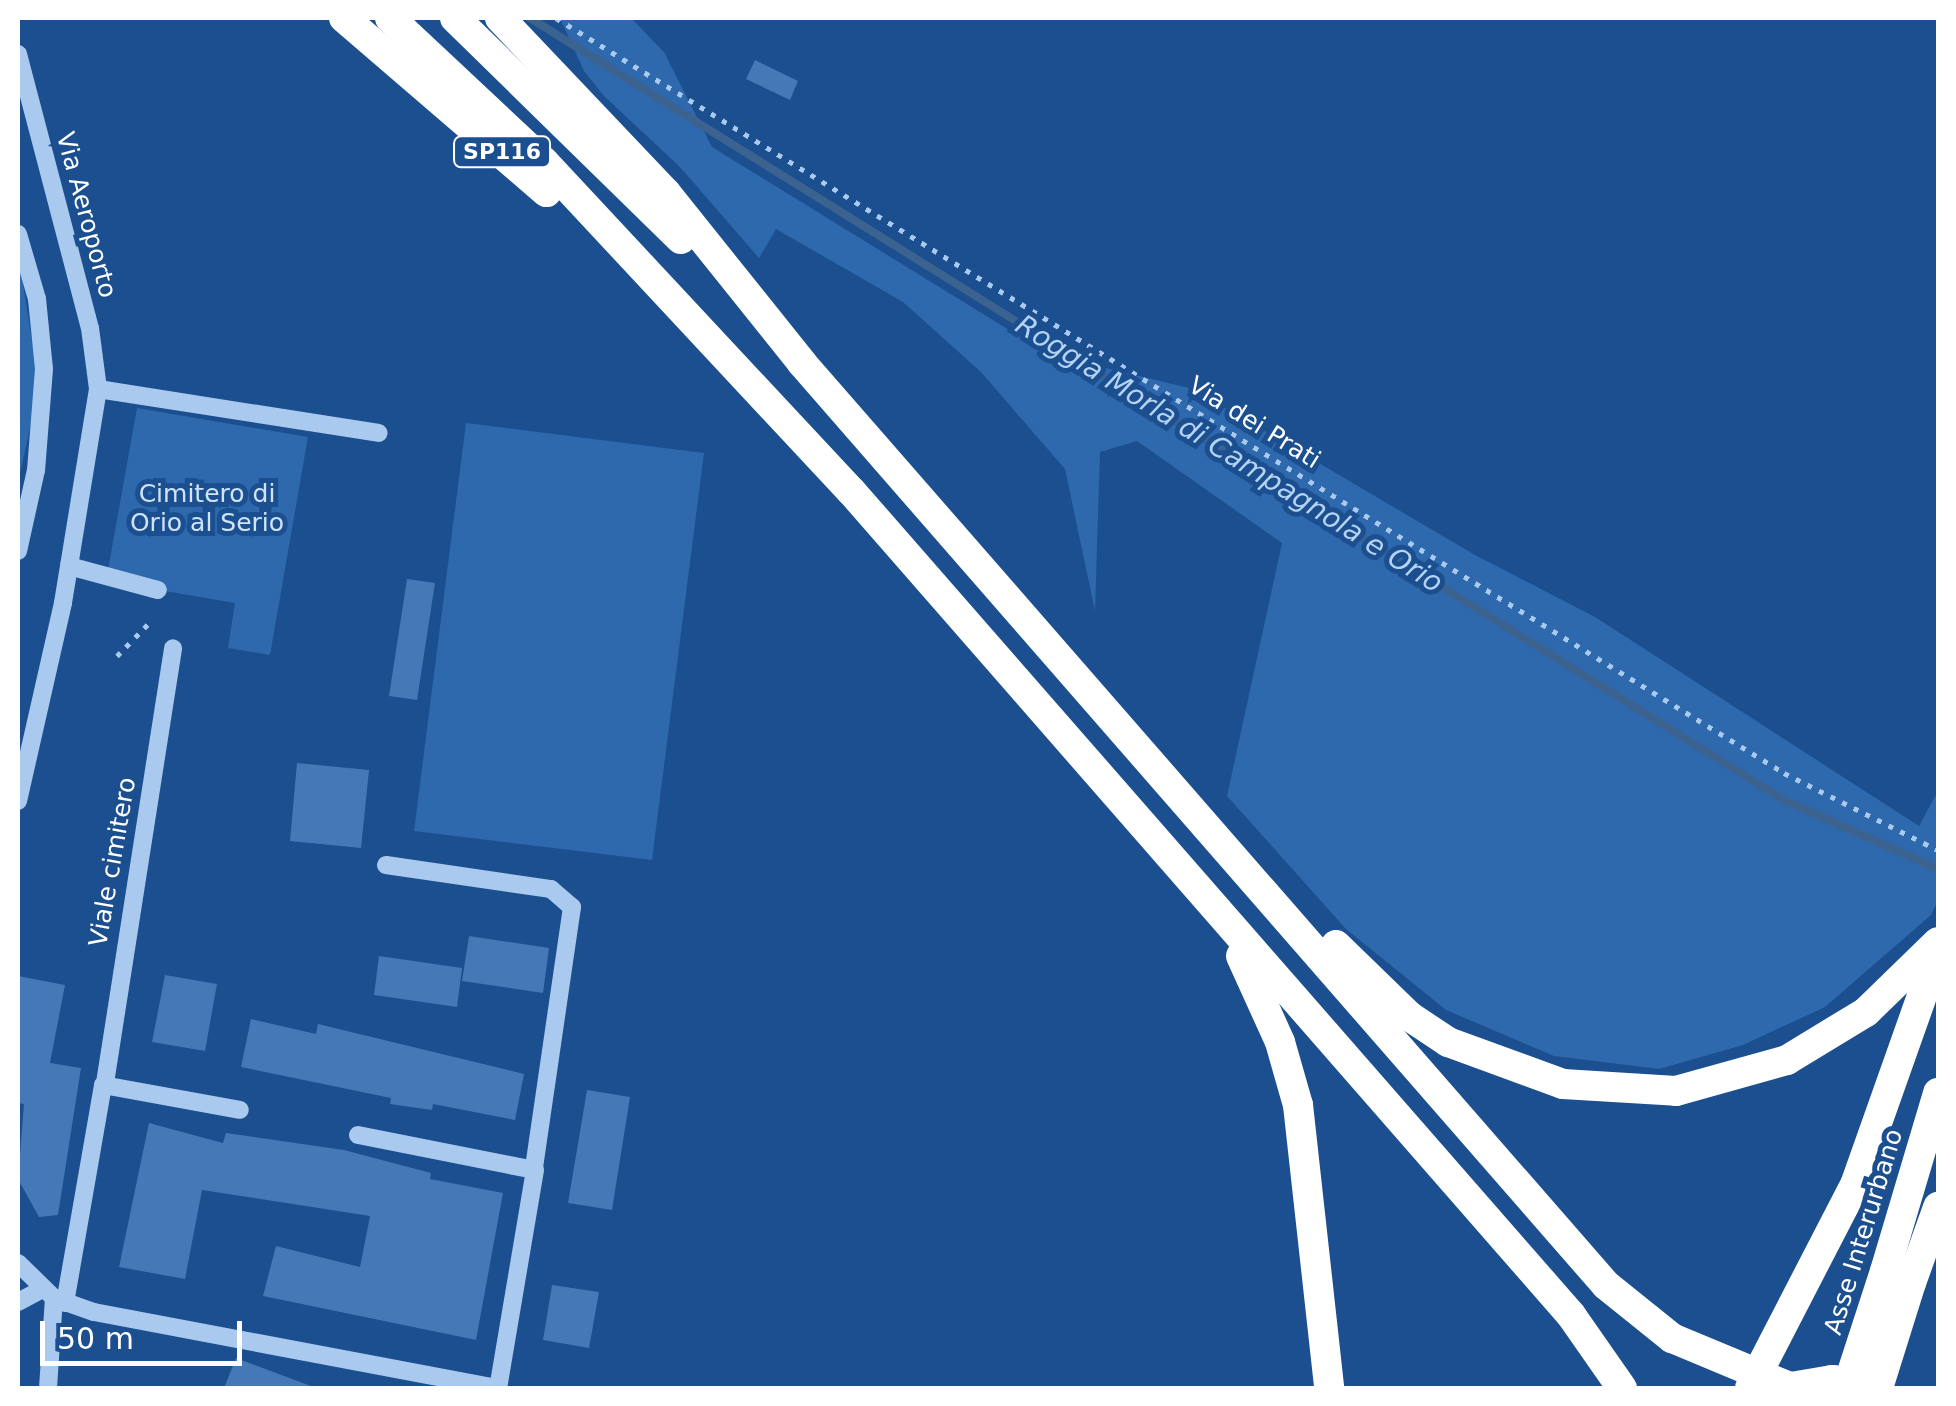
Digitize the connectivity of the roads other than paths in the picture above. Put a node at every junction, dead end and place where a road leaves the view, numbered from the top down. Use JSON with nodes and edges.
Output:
{"nodes":[{"id":1,"x":344,"y":18,"type":"edge"},
{"id":2,"x":390,"y":18,"type":"edge"},
{"id":3,"x":455,"y":18,"type":"edge"},
{"id":4,"x":500,"y":18,"type":"edge"},
{"id":5,"x":18,"y":54,"type":"edge"},
{"id":6,"x":18,"y":234,"type":"edge"},
{"id":7,"x":661,"y":284,"type":"junction"},
{"id":8,"x":802,"y":363,"type":"junction"},
{"id":9,"x":98,"y":389,"type":"junction"},
{"id":10,"x":379,"y":433,"type":"dead end"},
{"id":11,"x":18,"y":551,"type":"edge"},
{"id":12,"x":69,"y":566,"type":"junction"},
{"id":13,"x":158,"y":590,"type":"dead end"},
{"id":14,"x":174,"y":648,"type":"dead end"},
{"id":15,"x":1126,"y":735,"type":"junction"},
{"id":16,"x":18,"y":800,"type":"edge"},
{"id":17,"x":386,"y":866,"type":"dead end"},
{"id":18,"x":1203,"y":893,"type":"junction"},
{"id":19,"x":1938,"y":942,"type":"edge"},
{"id":20,"x":1938,"y":952,"type":"edge"},
{"id":21,"x":105,"y":1083,"type":"junction"},
{"id":22,"x":1938,"y":1093,"type":"edge"},
{"id":23,"x":240,"y":1110,"type":"dead end"},
{"id":24,"x":358,"y":1136,"type":"dead end"},
{"id":25,"x":534,"y":1169,"type":"junction"},
{"id":26,"x":1938,"y":1208,"type":"edge"},
{"id":27,"x":18,"y":1262,"type":"edge"},
{"id":28,"x":1898,"y":1277,"type":"junction"},
{"id":29,"x":53,"y":1297,"type":"junction"},
{"id":30,"x":18,"y":1302,"type":"edge"},
{"id":31,"x":1771,"y":1385,"type":"edge"},
{"id":32,"x":48,"y":1388,"type":"edge"},
{"id":33,"x":497,"y":1388,"type":"edge"},
{"id":34,"x":1329,"y":1388,"type":"edge"},
{"id":35,"x":1622,"y":1388,"type":"edge"},
{"id":36,"x":1847,"y":1388,"type":"edge"},
{"id":37,"x":1878,"y":1388,"type":"edge"},
{"id":38,"x":1892,"y":1388,"type":"edge"}],
"edges":[{"from":1,"to":7,"type":"highway","number":"SP116"},
{"from":2,"to":7,"type":"highway"},
{"from":3,"to":8,"type":"highway"},
{"from":4,"to":8,"type":"highway"},
{"from":5,"to":9,"type":"street","name":"Via Aeroporto"},
{"from":6,"to":11,"type":"street"},
{"from":7,"to":18,"type":"highway"},
{"from":8,"to":15,"type":"highway"},
{"from":9,"to":10,"type":"street"},
{"from":9,"to":12,"type":"street","name":"Via Aeroporto"},
{"from":12,"to":13,"type":"street"},
{"from":12,"to":16,"type":"street","name":"Via Aeroporto"},
{"from":14,"to":21,"type":"street","name":"Viale cimitero"},
{"from":15,"to":19,"type":"highway"},
{"from":15,"to":31,"type":"highway"},
{"from":17,"to":25,"type":"street"},
{"from":18,"to":34,"type":"highway"},
{"from":18,"to":35,"type":"highway"},
{"from":20,"to":31,"type":"highway"},
{"from":21,"to":23,"type":"street"},
{"from":21,"to":29,"type":"street","name":"Viale cimitero"},
{"from":22,"to":28,"type":"highway","name":"Asse Interurbano"},
{"from":24,"to":25,"type":"street"},
{"from":25,"to":33,"type":"street"},
{"from":26,"to":28,"type":"highway","name":"Asse Interurbano"},
{"from":27,"to":29,"type":"street"},
{"from":28,"to":36,"type":"highway","name":"Asse Interurbano","bridge":true},
{"from":28,"to":37,"type":"highway","name":"Asse Interurbano","bridge":true},
{"from":29,"to":30,"type":"street"},
{"from":29,"to":32,"type":"street","name":"Viale cimitero"},
{"from":29,"to":33,"type":"street"},
{"from":31,"to":38,"type":"highway"}]}
